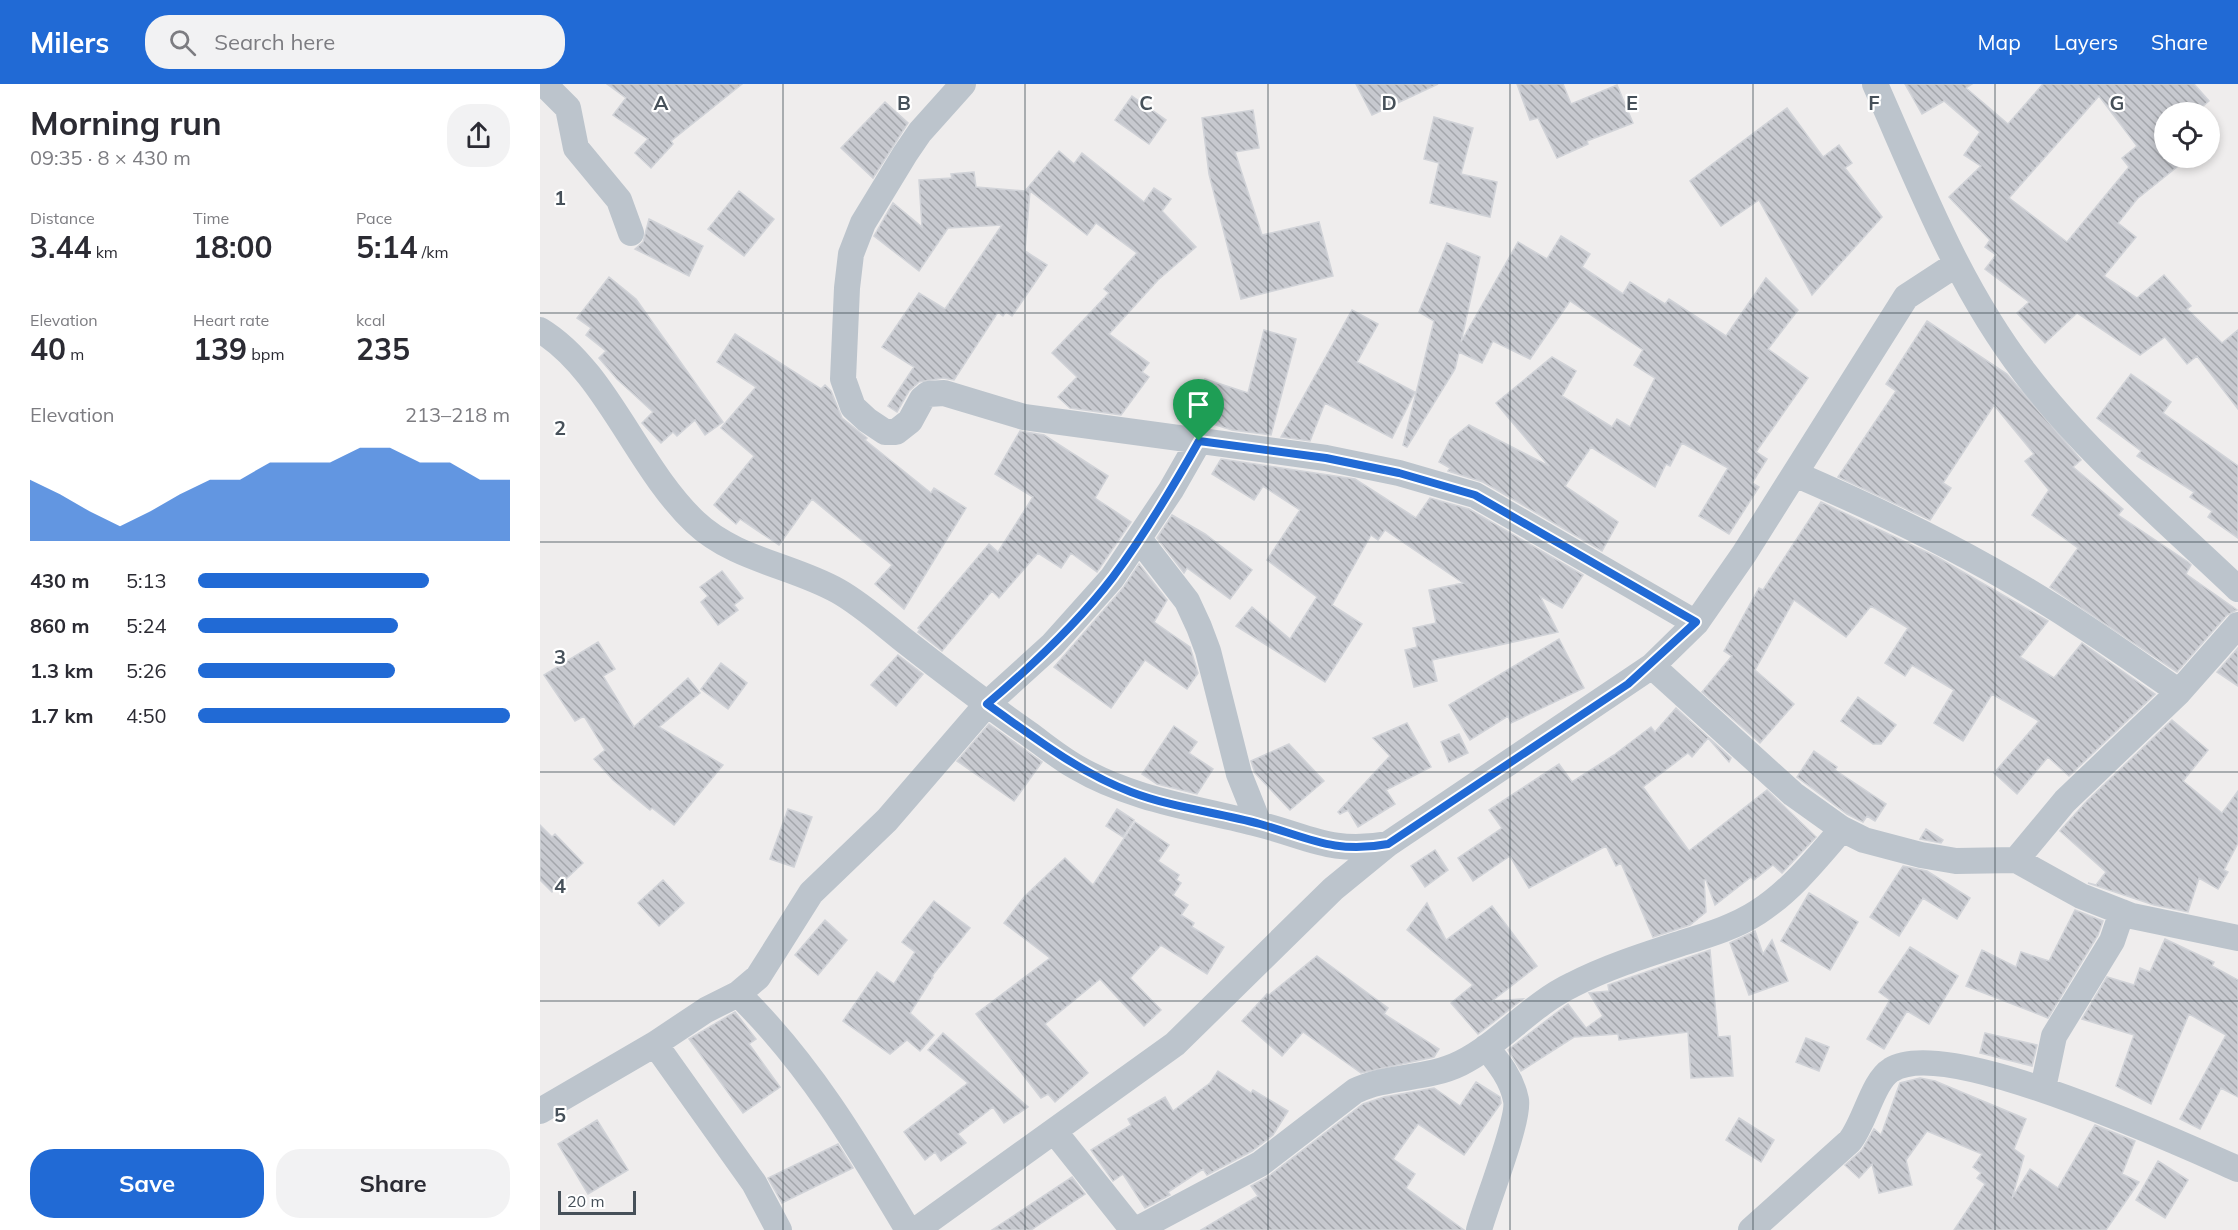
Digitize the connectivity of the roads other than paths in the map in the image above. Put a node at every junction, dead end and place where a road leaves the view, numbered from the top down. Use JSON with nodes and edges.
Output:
{"nodes":[{"id":1,"x":543,"y":84,"type":"edge"},
{"id":2,"x":963,"y":84,"type":"edge"},
{"id":3,"x":1875,"y":84,"type":"edge"},
{"id":4,"x":631,"y":233,"type":"dead end"},
{"id":5,"x":1955,"y":265,"type":"junction"},
{"id":6,"x":540,"y":330,"type":"edge"},
{"id":7,"x":1199,"y":441,"type":"junction"},
{"id":8,"x":1794,"y":474,"type":"junction"},
{"id":9,"x":1140,"y":539,"type":"junction"},
{"id":10,"x":2238,"y":590,"type":"edge"},
{"id":11,"x":1696,"y":622,"type":"junction"},
{"id":12,"x":2238,"y":625,"type":"edge"},
{"id":13,"x":1652,"y":666,"type":"junction"},
{"id":14,"x":2179,"y":692,"type":"junction"},
{"id":15,"x":987,"y":704,"type":"junction"},
{"id":16,"x":1258,"y":824,"type":"junction"},
{"id":17,"x":1842,"y":829,"type":"junction"},
{"id":18,"x":1388,"y":844,"type":"junction"},
{"id":19,"x":2016,"y":860,"type":"junction"},
{"id":20,"x":2122,"y":912,"type":"junction"},
{"id":21,"x":2238,"y":938,"type":"edge"},
{"id":22,"x":738,"y":994,"type":"junction"},
{"id":23,"x":655,"y":1044,"type":"junction"},
{"id":24,"x":1486,"y":1047,"type":"junction"},
{"id":25,"x":2043,"y":1088,"type":"junction"},
{"id":26,"x":540,"y":1111,"type":"edge"},
{"id":27,"x":1054,"y":1131,"type":"junction"},
{"id":28,"x":2238,"y":1169,"type":"edge"},
{"id":29,"x":779,"y":1230,"type":"edge"},
{"id":30,"x":908,"y":1230,"type":"edge"},
{"id":31,"x":916,"y":1230,"type":"edge"},
{"id":32,"x":1135,"y":1230,"type":"edge"},
{"id":33,"x":1479,"y":1230,"type":"edge"},
{"id":34,"x":1751,"y":1230,"type":"edge"}],
"edges":[{"from":1,"to":4,"type":"street"},
{"from":2,"to":7,"type":"street"},
{"from":3,"to":5,"type":"street"},
{"from":5,"to":8,"type":"street"},
{"from":5,"to":10,"type":"street"},
{"from":6,"to":15,"type":"street"},
{"from":7,"to":9,"type":"street"},
{"from":7,"to":11,"type":"street"},
{"from":8,"to":11,"type":"street"},
{"from":8,"to":14,"type":"street"},
{"from":9,"to":15,"type":"street"},
{"from":9,"to":16,"type":"street"},
{"from":11,"to":13,"type":"street"},
{"from":12,"to":14,"type":"street"},
{"from":13,"to":17,"type":"street"},
{"from":13,"to":18,"type":"street"},
{"from":14,"to":19,"type":"street"},
{"from":15,"to":16,"type":"street"},
{"from":15,"to":22,"type":"street"},
{"from":16,"to":18,"type":"street"},
{"from":17,"to":19,"type":"street"},
{"from":17,"to":24,"type":"street"},
{"from":18,"to":27,"type":"street"},
{"from":19,"to":20,"type":"street"},
{"from":20,"to":21,"type":"street"},
{"from":20,"to":25,"type":"street"},
{"from":22,"to":23,"type":"street"},
{"from":22,"to":30,"type":"street"},
{"from":23,"to":26,"type":"street"},
{"from":23,"to":29,"type":"street"},
{"from":24,"to":32,"type":"street"},
{"from":24,"to":33,"type":"street"},
{"from":25,"to":28,"type":"street"},
{"from":25,"to":34,"type":"street"},
{"from":27,"to":31,"type":"street"},
{"from":27,"to":32,"type":"street"}]}
